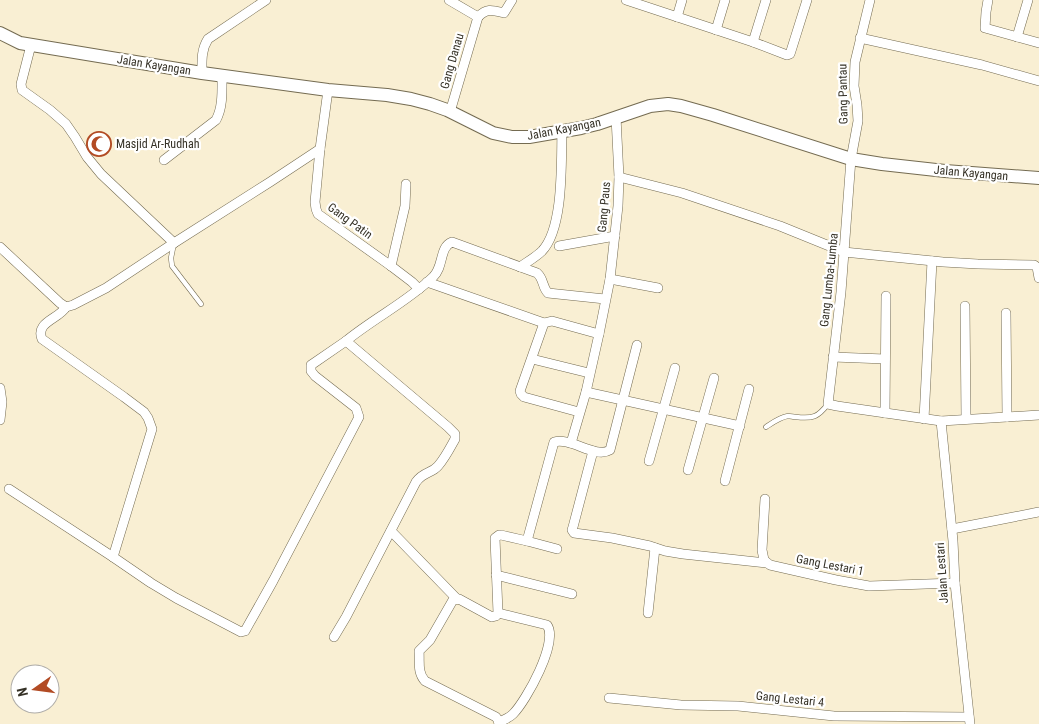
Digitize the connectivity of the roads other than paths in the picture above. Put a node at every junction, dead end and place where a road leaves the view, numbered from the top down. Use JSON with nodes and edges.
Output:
{"nodes":[{"id":1,"x":266,"y":0,"type":"edge"},
{"id":2,"x":449,"y":0,"type":"edge"},
{"id":3,"x":512,"y":0,"type":"edge"},
{"id":4,"x":626,"y":0,"type":"edge"},
{"id":5,"x":682,"y":0,"type":"edge"},
{"id":6,"x":725,"y":0,"type":"edge"},
{"id":7,"x":766,"y":0,"type":"edge"},
{"id":8,"x":807,"y":0,"type":"edge"},
{"id":9,"x":870,"y":0,"type":"edge"},
{"id":10,"x":988,"y":0,"type":"edge"},
{"id":11,"x":1028,"y":0,"type":"edge"},
{"id":12,"x":639,"y":2,"type":"edge"},
{"id":13,"x":478,"y":17,"type":"junction"},
{"id":14,"x":677,"y":17,"type":"junction"},
{"id":15,"x":716,"y":30,"type":"junction"},
{"id":16,"x":1,"y":36,"type":"edge"},
{"id":17,"x":1017,"y":37,"type":"junction"},
{"id":18,"x":860,"y":38,"type":"junction"},
{"id":19,"x":753,"y":42,"type":"junction"},
{"id":20,"x":1039,"y":43,"type":"edge"},
{"id":21,"x":32,"y":45,"type":"junction"},
{"id":22,"x":202,"y":73,"type":"junction"},
{"id":23,"x":222,"y":76,"type":"junction"},
{"id":24,"x":1039,"y":81,"type":"edge"},
{"id":25,"x":328,"y":90,"type":"junction"},
{"id":26,"x":450,"y":112,"type":"junction"},
{"id":27,"x":616,"y":117,"type":"junction"},
{"id":28,"x":562,"y":131,"type":"junction"},
{"id":29,"x":320,"y":149,"type":"junction"},
{"id":30,"x":851,"y":159,"type":"junction"},
{"id":31,"x":164,"y":160,"type":"dead end"},
{"id":32,"x":619,"y":177,"type":"junction"},
{"id":33,"x":1039,"y":178,"type":"edge"},
{"id":34,"x":406,"y":184,"type":"dead end"},
{"id":35,"x":615,"y":236,"type":"junction"},
{"id":36,"x":174,"y":243,"type":"junction"},
{"id":37,"x":559,"y":246,"type":"dead end"},
{"id":38,"x":0,"y":248,"type":"edge"},
{"id":39,"x":844,"y":252,"type":"junction"},
{"id":40,"x":932,"y":261,"type":"junction"},
{"id":41,"x":391,"y":266,"type":"junction"},
{"id":42,"x":520,"y":266,"type":"junction"},
{"id":43,"x":1039,"y":278,"type":"edge"},
{"id":44,"x":610,"y":279,"type":"junction"},
{"id":45,"x":427,"y":282,"type":"junction"},
{"id":46,"x":658,"y":288,"type":"dead end"},
{"id":47,"x":419,"y":289,"type":"junction"},
{"id":48,"x":886,"y":296,"type":"dead end"},
{"id":49,"x":605,"y":298,"type":"junction"},
{"id":50,"x":201,"y":304,"type":"dead end"},
{"id":51,"x":965,"y":306,"type":"dead end"},
{"id":52,"x":66,"y":307,"type":"junction"},
{"id":53,"x":1006,"y":313,"type":"dead end"},
{"id":54,"x":544,"y":322,"type":"junction"},
{"id":55,"x":599,"y":334,"type":"junction"},
{"id":56,"x":346,"y":341,"type":"junction"},
{"id":57,"x":637,"y":345,"type":"dead end"},
{"id":58,"x":833,"y":357,"type":"junction"},
{"id":59,"x":532,"y":359,"type":"junction"},
{"id":60,"x":886,"y":359,"type":"junction"},
{"id":61,"x":675,"y":368,"type":"dead end"},
{"id":62,"x":590,"y":374,"type":"junction"},
{"id":63,"x":714,"y":378,"type":"dead end"},
{"id":64,"x":0,"y":388,"type":"edge"},
{"id":65,"x":749,"y":389,"type":"dead end"},
{"id":66,"x":586,"y":392,"type":"junction"},
{"id":67,"x":624,"y":400,"type":"junction"},
{"id":68,"x":828,"y":404,"type":"junction"},
{"id":69,"x":663,"y":409,"type":"junction"},
{"id":70,"x":579,"y":412,"type":"junction"},
{"id":71,"x":885,"y":413,"type":"junction"},
{"id":72,"x":1039,"y":415,"type":"edge"},
{"id":73,"x":1007,"y":417,"type":"junction"},
{"id":74,"x":703,"y":418,"type":"junction"},
{"id":75,"x":924,"y":419,"type":"junction"},
{"id":76,"x":966,"y":419,"type":"junction"},
{"id":77,"x":0,"y":420,"type":"edge"},
{"id":78,"x":941,"y":421,"type":"junction"},
{"id":79,"x":740,"y":426,"type":"junction"},
{"id":80,"x":766,"y":427,"type":"dead end"},
{"id":81,"x":571,"y":443,"type":"junction"},
{"id":82,"x":593,"y":451,"type":"junction"},
{"id":83,"x":650,"y":461,"type":"dead end"},
{"id":84,"x":688,"y":470,"type":"dead end"},
{"id":85,"x":725,"y":481,"type":"dead end"},
{"id":86,"x":9,"y":489,"type":"dead end"},
{"id":87,"x":765,"y":499,"type":"dead end"},
{"id":88,"x":1039,"y":512,"type":"edge"},
{"id":89,"x":952,"y":529,"type":"junction"},
{"id":90,"x":391,"y":531,"type":"junction"},
{"id":91,"x":527,"y":541,"type":"junction"},
{"id":92,"x":655,"y":548,"type":"junction"},
{"id":93,"x":557,"y":549,"type":"dead end"},
{"id":94,"x":113,"y":557,"type":"junction"},
{"id":95,"x":767,"y":563,"type":"junction"},
{"id":96,"x":496,"y":575,"type":"junction"},
{"id":97,"x":955,"y":583,"type":"junction"},
{"id":98,"x":572,"y":594,"type":"dead end"},
{"id":99,"x":456,"y":599,"type":"junction"},
{"id":100,"x":498,"y":613,"type":"junction"},
{"id":101,"x":648,"y":613,"type":"dead end"},
{"id":102,"x":334,"y":637,"type":"dead end"},
{"id":103,"x":610,"y":698,"type":"dead end"},
{"id":104,"x":894,"y":720,"type":"edge"},
{"id":105,"x":969,"y":720,"type":"edge"},
{"id":106,"x":499,"y":723,"type":"edge"}],
"edges":[{"from":1,"to":22,"type":"street"},
{"from":2,"to":13,"type":"street"},
{"from":3,"to":13,"type":"street"},
{"from":4,"to":12,"type":"street"},
{"from":5,"to":14,"type":"street"},
{"from":6,"to":15,"type":"street"},
{"from":7,"to":19,"type":"street"},
{"from":8,"to":19,"type":"street"},
{"from":9,"to":18,"type":"street","name":"Gang Pantau"},
{"from":10,"to":17,"type":"street"},
{"from":11,"to":17,"type":"street"},
{"from":12,"to":14,"type":"street"},
{"from":13,"to":26,"type":"street","name":"Gang Danau"},
{"from":14,"to":15,"type":"street"},
{"from":15,"to":19,"type":"street"},
{"from":16,"to":21,"type":"street","name":"Jalan Kayangan"},
{"from":17,"to":20,"type":"street"},
{"from":18,"to":24,"type":"street"},
{"from":18,"to":30,"type":"street","name":"Gang Pantau"},
{"from":21,"to":22,"type":"street","name":"Jalan Kayangan"},
{"from":21,"to":36,"type":"street"},
{"from":22,"to":23,"type":"street","name":"Jalan Kayangan"},
{"from":23,"to":25,"type":"street","name":"Jalan Kayangan"},
{"from":23,"to":31,"type":"street"},
{"from":25,"to":26,"type":"street","name":"Jalan Kayangan"},
{"from":25,"to":29,"type":"street","name":"Gang Patin"},
{"from":26,"to":28,"type":"street","name":"Jalan Kayangan"},
{"from":27,"to":28,"type":"street","name":"Jalan Kayangan"},
{"from":27,"to":30,"type":"street","name":"Jalan Kayangan"},
{"from":27,"to":32,"type":"street","name":"Gang Paus"},
{"from":28,"to":42,"type":"street"},
{"from":29,"to":36,"type":"street"},
{"from":29,"to":41,"type":"street","name":"Gang Patin"},
{"from":30,"to":33,"type":"street","name":"Jalan Kayangan"},
{"from":30,"to":39,"type":"street","name":"Gang Lumba-Lumba"},
{"from":32,"to":35,"type":"street","name":"Gang Paus"},
{"from":32,"to":39,"type":"street"},
{"from":34,"to":41,"type":"street"},
{"from":35,"to":37,"type":"street"},
{"from":35,"to":44,"type":"street","name":"Gang Paus"},
{"from":36,"to":50,"type":"lane"},
{"from":36,"to":52,"type":"street"},
{"from":38,"to":52,"type":"street"},
{"from":39,"to":40,"type":"street"},
{"from":39,"to":58,"type":"street","name":"Gang Lumba-Lumba"},
{"from":40,"to":43,"type":"street"},
{"from":40,"to":75,"type":"street"},
{"from":41,"to":47,"type":"street","name":"Gang Patin"},
{"from":42,"to":45,"type":"street"},
{"from":42,"to":49,"type":"street"},
{"from":44,"to":46,"type":"street"},
{"from":44,"to":49,"type":"street","name":"Gang Paus"},
{"from":45,"to":47,"type":"street"},
{"from":45,"to":54,"type":"street"},
{"from":47,"to":56,"type":"street"},
{"from":48,"to":60,"type":"street"},
{"from":49,"to":55,"type":"street","name":"Gang Paus"},
{"from":51,"to":76,"type":"street"},
{"from":52,"to":94,"type":"street"},
{"from":53,"to":73,"type":"street"},
{"from":54,"to":55,"type":"street"},
{"from":54,"to":59,"type":"street"},
{"from":55,"to":62,"type":"street","name":"Gang Paus"},
{"from":56,"to":90,"type":"street"},
{"from":56,"to":94,"type":"street"},
{"from":57,"to":67,"type":"street"},
{"from":58,"to":60,"type":"street"},
{"from":58,"to":68,"type":"street","name":"Gang Lumba-Lumba"},
{"from":59,"to":62,"type":"street"},
{"from":59,"to":70,"type":"street"},
{"from":60,"to":71,"type":"street"},
{"from":61,"to":69,"type":"street"},
{"from":62,"to":66,"type":"street","name":"Gang Paus"},
{"from":63,"to":74,"type":"street"},
{"from":64,"to":77,"type":"street"},
{"from":65,"to":79,"type":"street"},
{"from":66,"to":67,"type":"street"},
{"from":66,"to":70,"type":"street","name":"Gang Paus"},
{"from":67,"to":69,"type":"street"},
{"from":67,"to":82,"type":"street"},
{"from":68,"to":71,"type":"street"},
{"from":68,"to":80,"type":"lane"},
{"from":69,"to":74,"type":"street"},
{"from":69,"to":83,"type":"street"},
{"from":70,"to":81,"type":"street","name":"Gang Paus"},
{"from":71,"to":75,"type":"street"},
{"from":72,"to":73,"type":"street"},
{"from":73,"to":76,"type":"street"},
{"from":74,"to":79,"type":"street"},
{"from":74,"to":84,"type":"street"},
{"from":75,"to":78,"type":"street"},
{"from":76,"to":78,"type":"street"},
{"from":78,"to":89,"type":"street","name":"Jalan Lestari"},
{"from":79,"to":85,"type":"street"},
{"from":81,"to":82,"type":"street"},
{"from":81,"to":91,"type":"street"},
{"from":82,"to":92,"type":"street","name":"Gang Lestari 1"},
{"from":86,"to":94,"type":"street"},
{"from":87,"to":95,"type":"street"},
{"from":88,"to":89,"type":"street"},
{"from":89,"to":97,"type":"street","name":"Jalan Lestari"},
{"from":90,"to":99,"type":"street"},
{"from":90,"to":102,"type":"street"},
{"from":91,"to":93,"type":"street"},
{"from":91,"to":96,"type":"street"},
{"from":92,"to":95,"type":"street","name":"Gang Lestari 1"},
{"from":92,"to":101,"type":"street"},
{"from":95,"to":97,"type":"street","name":"Gang Lestari 1"},
{"from":96,"to":98,"type":"street"},
{"from":96,"to":100,"type":"street"},
{"from":97,"to":105,"type":"street","name":"Jalan Lestari"},
{"from":99,"to":100,"type":"street"},
{"from":99,"to":106,"type":"street"},
{"from":100,"to":106,"type":"street"},
{"from":103,"to":104,"type":"street","name":"Gang Lestari 4"},
{"from":104,"to":105,"type":"street","name":"Gang Lestari 4"}]}
